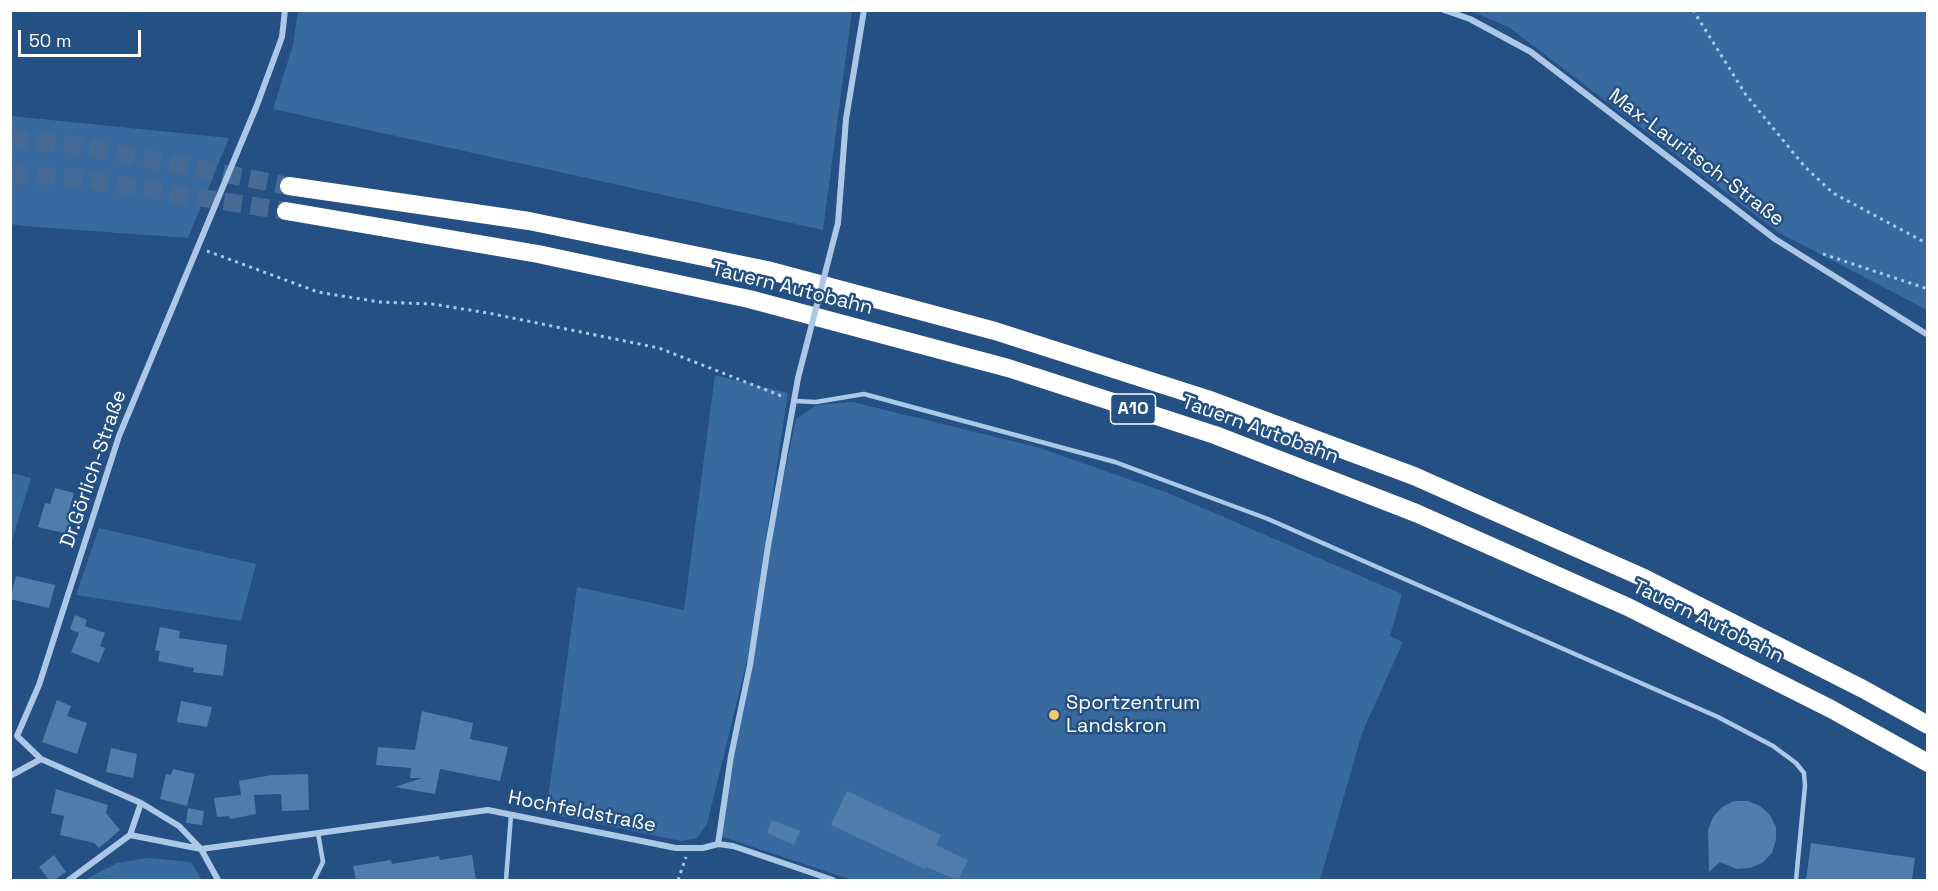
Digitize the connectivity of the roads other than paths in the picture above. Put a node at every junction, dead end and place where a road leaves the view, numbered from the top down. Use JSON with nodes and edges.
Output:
{"nodes":[{"id":1,"x":285,"y":10,"type":"edge"},
{"id":2,"x":864,"y":10,"type":"edge"},
{"id":3,"x":1444,"y":10,"type":"edge"},
{"id":4,"x":289,"y":186,"type":"tunnel mouth"},
{"id":5,"x":286,"y":211,"type":"tunnel mouth"},
{"id":6,"x":1928,"y":335,"type":"edge"},
{"id":7,"x":794,"y":401,"type":"junction"},
{"id":8,"x":1928,"y":725,"type":"edge"},
{"id":9,"x":10,"y":729,"type":"edge"},
{"id":10,"x":17,"y":736,"type":"junction"},
{"id":11,"x":41,"y":759,"type":"junction"},
{"id":12,"x":1928,"y":763,"type":"edge"},
{"id":13,"x":10,"y":776,"type":"edge"},
{"id":14,"x":141,"y":803,"type":"junction"},
{"id":15,"x":511,"y":815,"type":"junction"},
{"id":16,"x":318,"y":833,"type":"junction"},
{"id":17,"x":130,"y":835,"type":"junction"},
{"id":18,"x":718,"y":843,"type":"junction"},
{"id":19,"x":201,"y":849,"type":"junction"},
{"id":20,"x":69,"y":880,"type":"edge"},
{"id":21,"x":218,"y":880,"type":"edge"},
{"id":22,"x":314,"y":880,"type":"edge"},
{"id":23,"x":506,"y":880,"type":"edge"},
{"id":24,"x":833,"y":880,"type":"edge"},
{"id":25,"x":1796,"y":880,"type":"edge"}],
"edges":[{"from":1,"to":10,"type":"street","name":"Dr.Görlich-Straße"},
{"from":2,"to":7,"type":"street","bridge":true},
{"from":3,"to":6,"type":"street","name":"Max-Lauritsch-Straße"},
{"from":4,"to":8,"type":"highway","name":"Tauern Autobahn","number":"A10"},
{"from":5,"to":12,"type":"highway","name":"Tauern Autobahn","number":"A10"},
{"from":7,"to":18,"type":"street"},
{"from":7,"to":25,"type":"lane"},
{"from":9,"to":10,"type":"street"},
{"from":10,"to":11,"type":"street"},
{"from":11,"to":13,"type":"street"},
{"from":11,"to":14,"type":"street"},
{"from":14,"to":17,"type":"street"},
{"from":14,"to":19,"type":"street"},
{"from":15,"to":16,"type":"street","name":"Hochfeldstraße"},
{"from":15,"to":18,"type":"street","name":"Hochfeldstraße"},
{"from":15,"to":23,"type":"lane"},
{"from":16,"to":19,"type":"street","name":"Hochfeldstraße"},
{"from":16,"to":22,"type":"lane"},
{"from":17,"to":19,"type":"street","name":"Hochfeldstraße"},
{"from":17,"to":20,"type":"street"},
{"from":18,"to":24,"type":"street","name":"Hochfeldstraße"},
{"from":19,"to":21,"type":"street"}]}
